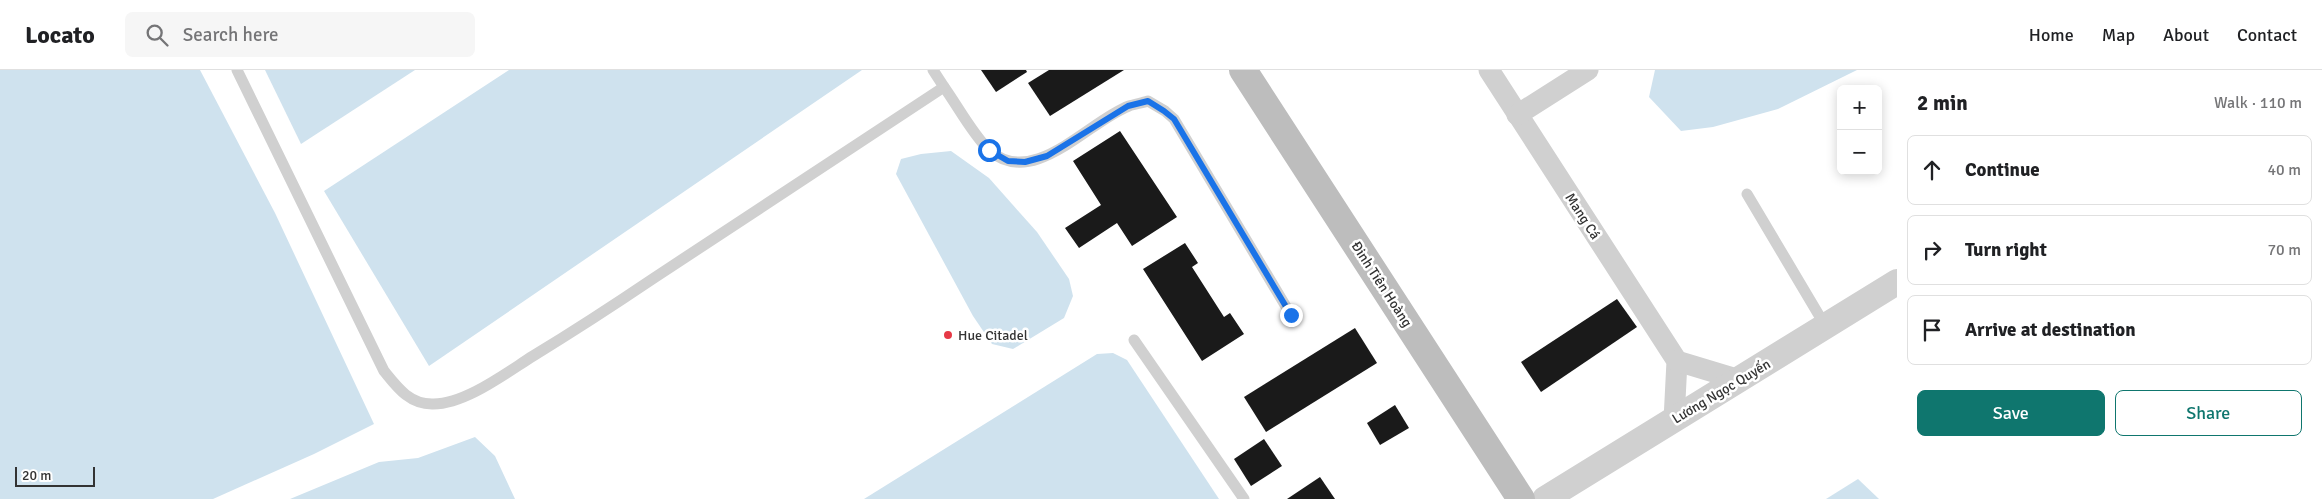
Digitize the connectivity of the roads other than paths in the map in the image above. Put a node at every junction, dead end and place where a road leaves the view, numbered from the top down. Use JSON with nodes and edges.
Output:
{"nodes":[{"id":1,"x":237,"y":70,"type":"edge"},
{"id":2,"x":933,"y":70,"type":"edge"},
{"id":3,"x":1243,"y":70,"type":"edge"},
{"id":4,"x":1489,"y":70,"type":"edge"},
{"id":5,"x":1588,"y":70,"type":"edge"},
{"id":6,"x":944,"y":87,"type":"junction"},
{"id":7,"x":1517,"y":115,"type":"junction"},
{"id":8,"x":1747,"y":194,"type":"dead end"},
{"id":9,"x":1897,"y":282,"type":"edge"},
{"id":10,"x":1291,"y":315,"type":"dead end"},
{"id":11,"x":1826,"y":328,"type":"junction"},
{"id":12,"x":1134,"y":340,"type":"dead end"},
{"id":13,"x":1677,"y":361,"type":"junction"},
{"id":14,"x":1740,"y":380,"type":"junction"},
{"id":15,"x":1674,"y":420,"type":"junction"},
{"id":16,"x":1244,"y":499,"type":"edge"},
{"id":17,"x":1521,"y":499,"type":"edge"},
{"id":18,"x":1545,"y":499,"type":"edge"}],
"edges":[{"from":1,"to":6,"type":"lane"},
{"from":2,"to":6,"type":"lane"},
{"from":3,"to":17,"type":"main road","name":"Đinh Tiên Hoàng"},
{"from":4,"to":7,"type":"street","name":"Mang Cá"},
{"from":5,"to":7,"type":"street"},
{"from":6,"to":10,"type":"lane"},
{"from":7,"to":13,"type":"street","name":"Mang Cá"},
{"from":8,"to":11,"type":"lane"},
{"from":9,"to":11,"type":"street","name":"Lương Ngọc Quyến"},
{"from":11,"to":14,"type":"street","name":"Lương Ngọc Quyến"},
{"from":12,"to":16,"type":"lane"},
{"from":13,"to":14,"type":"street"},
{"from":13,"to":15,"type":"street"},
{"from":14,"to":15,"type":"street","name":"Lương Ngọc Quyến"},
{"from":15,"to":18,"type":"street","name":"Lương Ngọc Quyến"}]}
